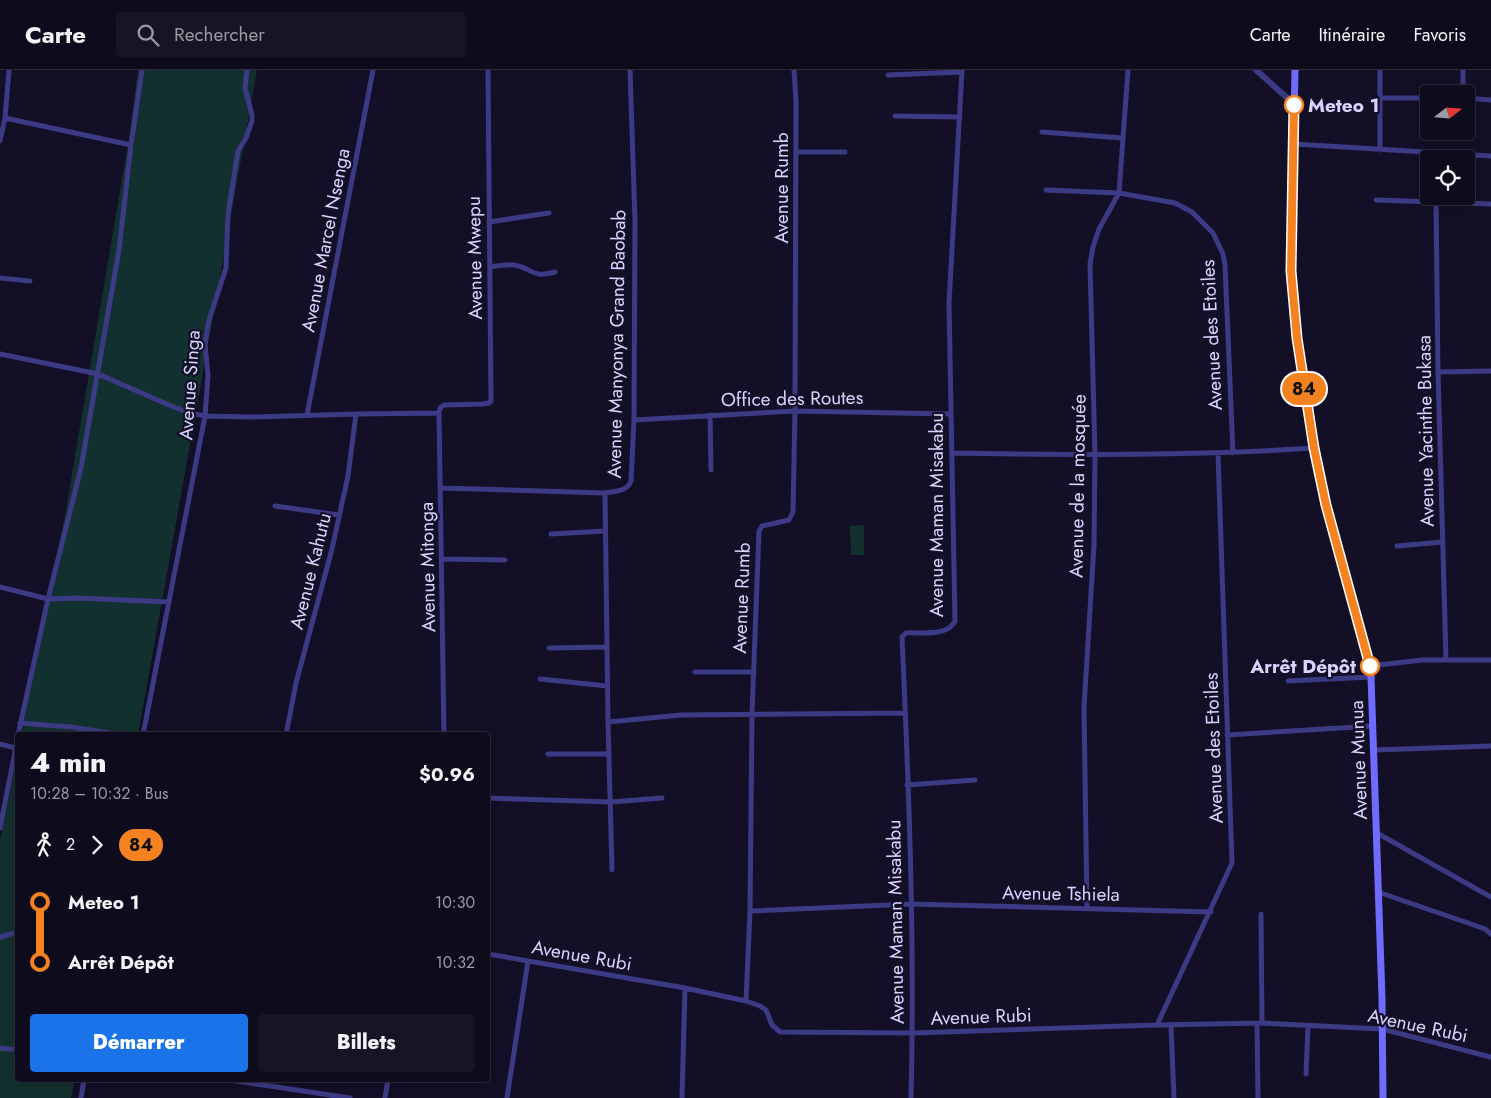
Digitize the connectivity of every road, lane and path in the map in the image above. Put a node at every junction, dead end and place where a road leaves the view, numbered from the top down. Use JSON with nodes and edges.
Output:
{"nodes":[{"id":1,"x":9,"y":70,"type":"edge"},
{"id":2,"x":142,"y":70,"type":"edge"},
{"id":3,"x":247,"y":70,"type":"edge"},
{"id":4,"x":373,"y":70,"type":"edge"},
{"id":5,"x":488,"y":70,"type":"edge"},
{"id":6,"x":630,"y":70,"type":"edge"},
{"id":7,"x":794,"y":70,"type":"edge"},
{"id":8,"x":1128,"y":70,"type":"edge"},
{"id":9,"x":1256,"y":70,"type":"edge"},
{"id":10,"x":1295,"y":70,"type":"edge"},
{"id":11,"x":1380,"y":70,"type":"edge"},
{"id":12,"x":1463,"y":70,"type":"edge"},
{"id":13,"x":962,"y":71,"type":"edge"},
{"id":14,"x":888,"y":75,"type":"dead end"},
{"id":15,"x":1463,"y":85,"type":"edge"},
{"id":16,"x":1380,"y":98,"type":"junction"},
{"id":17,"x":1420,"y":98,"type":"edge"},
{"id":18,"x":1475,"y":99,"type":"edge"},
{"id":19,"x":1491,"y":100,"type":"edge"},
{"id":20,"x":1294,"y":104,"type":"junction"},
{"id":21,"x":895,"y":116,"type":"dead end"},
{"id":22,"x":960,"y":117,"type":"junction"},
{"id":23,"x":5,"y":118,"type":"junction"},
{"id":24,"x":1042,"y":132,"type":"dead end"},
{"id":25,"x":1122,"y":138,"type":"junction"},
{"id":26,"x":0,"y":141,"type":"edge"},
{"id":27,"x":1294,"y":144,"type":"junction"},
{"id":28,"x":131,"y":145,"type":"junction"},
{"id":29,"x":1380,"y":150,"type":"junction"},
{"id":30,"x":796,"y":152,"type":"junction"},
{"id":31,"x":845,"y":152,"type":"dead end"},
{"id":32,"x":1491,"y":156,"type":"edge"},
{"id":33,"x":1046,"y":190,"type":"dead end"},
{"id":34,"x":1119,"y":193,"type":"junction"},
{"id":35,"x":1376,"y":200,"type":"dead end"},
{"id":36,"x":1420,"y":201,"type":"edge"},
{"id":37,"x":1475,"y":203,"type":"edge"},
{"id":38,"x":1491,"y":204,"type":"edge"},
{"id":39,"x":1436,"y":205,"type":"edge"},
{"id":40,"x":549,"y":213,"type":"dead end"},
{"id":41,"x":489,"y":222,"type":"junction"},
{"id":42,"x":490,"y":267,"type":"junction"},
{"id":43,"x":555,"y":272,"type":"dead end"},
{"id":44,"x":0,"y":278,"type":"edge"},
{"id":45,"x":30,"y":281,"type":"dead end"},
{"id":46,"x":0,"y":354,"type":"edge"},
{"id":47,"x":1491,"y":371,"type":"edge"},
{"id":48,"x":1438,"y":372,"type":"junction"},
{"id":49,"x":98,"y":374,"type":"junction"},
{"id":50,"x":795,"y":411,"type":"junction"},
{"id":51,"x":439,"y":413,"type":"junction"},
{"id":52,"x":356,"y":414,"type":"junction"},
{"id":53,"x":951,"y":414,"type":"junction"},
{"id":54,"x":307,"y":415,"type":"junction"},
{"id":55,"x":710,"y":415,"type":"junction"},
{"id":56,"x":205,"y":416,"type":"junction"},
{"id":57,"x":634,"y":420,"type":"junction"},
{"id":58,"x":1314,"y":448,"type":"junction"},
{"id":59,"x":952,"y":453,"type":"junction"},
{"id":60,"x":1218,"y":453,"type":"junction"},
{"id":61,"x":1233,"y":453,"type":"junction"},
{"id":62,"x":1095,"y":455,"type":"junction"},
{"id":63,"x":712,"y":470,"type":"dead end"},
{"id":64,"x":441,"y":488,"type":"junction"},
{"id":65,"x":605,"y":493,"type":"junction"},
{"id":66,"x":275,"y":506,"type":"dead end"},
{"id":67,"x":340,"y":515,"type":"junction"},
{"id":68,"x":606,"y":531,"type":"junction"},
{"id":69,"x":551,"y":534,"type":"dead end"},
{"id":70,"x":1443,"y":542,"type":"junction"},
{"id":71,"x":1397,"y":546,"type":"dead end"},
{"id":72,"x":442,"y":559,"type":"junction"},
{"id":73,"x":505,"y":560,"type":"dead end"},
{"id":74,"x":0,"y":587,"type":"edge"},
{"id":75,"x":48,"y":600,"type":"junction"},
{"id":76,"x":169,"y":602,"type":"junction"},
{"id":77,"x":607,"y":647,"type":"junction"},
{"id":78,"x":549,"y":648,"type":"dead end"},
{"id":79,"x":1446,"y":659,"type":"junction"},
{"id":80,"x":1491,"y":660,"type":"edge"},
{"id":81,"x":1370,"y":666,"type":"junction"},
{"id":82,"x":695,"y":672,"type":"dead end"},
{"id":83,"x":754,"y":672,"type":"junction"},
{"id":84,"x":1371,"y":677,"type":"junction"},
{"id":85,"x":540,"y":679,"type":"dead end"},
{"id":86,"x":1288,"y":681,"type":"dead end"},
{"id":87,"x":607,"y":686,"type":"junction"},
{"id":88,"x":905,"y":712,"type":"junction"},
{"id":89,"x":752,"y":714,"type":"junction"},
{"id":90,"x":608,"y":722,"type":"junction"},
{"id":91,"x":20,"y":723,"type":"junction"},
{"id":92,"x":1373,"y":726,"type":"junction"},
{"id":93,"x":18,"y":732,"type":"edge"},
{"id":94,"x":103,"y":732,"type":"edge"},
{"id":95,"x":144,"y":732,"type":"edge"},
{"id":96,"x":287,"y":732,"type":"edge"},
{"id":97,"x":444,"y":732,"type":"edge"},
{"id":98,"x":1227,"y":734,"type":"junction"},
{"id":99,"x":0,"y":744,"type":"edge"},
{"id":100,"x":1491,"y":746,"type":"edge"},
{"id":101,"x":15,"y":748,"type":"joint"},
{"id":102,"x":1374,"y":750,"type":"junction"},
{"id":103,"x":548,"y":754,"type":"dead end"},
{"id":104,"x":609,"y":754,"type":"junction"},
{"id":105,"x":975,"y":780,"type":"dead end"},
{"id":106,"x":907,"y":785,"type":"junction"},
{"id":107,"x":490,"y":798,"type":"edge"},
{"id":108,"x":662,"y":798,"type":"dead end"},
{"id":109,"x":611,"y":802,"type":"junction"},
{"id":110,"x":1,"y":814,"type":"edge"},
{"id":111,"x":0,"y":828,"type":"edge"},
{"id":112,"x":1377,"y":833,"type":"junction"},
{"id":113,"x":612,"y":870,"type":"dead end"},
{"id":114,"x":1378,"y":892,"type":"junction"},
{"id":115,"x":1491,"y":898,"type":"edge"},
{"id":116,"x":911,"y":904,"type":"junction"},
{"id":117,"x":1087,"y":909,"type":"junction"},
{"id":118,"x":750,"y":911,"type":"junction"},
{"id":119,"x":1211,"y":912,"type":"junction"},
{"id":120,"x":1261,"y":914,"type":"dead end"},
{"id":121,"x":15,"y":933,"type":"edge"},
{"id":122,"x":1491,"y":934,"type":"edge"},
{"id":123,"x":0,"y":938,"type":"edge"},
{"id":124,"x":490,"y":954,"type":"edge"},
{"id":125,"x":528,"y":961,"type":"junction"},
{"id":126,"x":685,"y":988,"type":"junction"},
{"id":127,"x":746,"y":1002,"type":"junction"},
{"id":128,"x":1259,"y":1023,"type":"junction"},
{"id":129,"x":1157,"y":1025,"type":"junction"},
{"id":130,"x":1171,"y":1026,"type":"junction"},
{"id":131,"x":1308,"y":1026,"type":"junction"},
{"id":132,"x":1382,"y":1029,"type":"junction"},
{"id":133,"x":913,"y":1033,"type":"junction"},
{"id":134,"x":0,"y":1048,"type":"edge"},
{"id":135,"x":15,"y":1050,"type":"edge"},
{"id":136,"x":1491,"y":1056,"type":"edge"},
{"id":137,"x":1306,"y":1074,"type":"dead end"},
{"id":138,"x":84,"y":1082,"type":"edge"},
{"id":139,"x":243,"y":1082,"type":"edge"},
{"id":140,"x":388,"y":1082,"type":"edge"},
{"id":141,"x":81,"y":1098,"type":"edge"},
{"id":142,"x":350,"y":1098,"type":"edge"},
{"id":143,"x":385,"y":1098,"type":"edge"},
{"id":144,"x":507,"y":1098,"type":"edge"},
{"id":145,"x":682,"y":1098,"type":"edge"},
{"id":146,"x":910,"y":1098,"type":"edge"},
{"id":147,"x":1174,"y":1098,"type":"edge"},
{"id":148,"x":1258,"y":1098,"type":"edge"},
{"id":149,"x":1384,"y":1098,"type":"edge"}],
"edges":[{"from":1,"to":23,"type":"street"},
{"from":2,"to":28,"type":"street"},
{"from":3,"to":56,"type":"street","name":"Avenue Singa"},
{"from":4,"to":54,"type":"street","name":"Avenue Marcel Nsenga"},
{"from":5,"to":41,"type":"street","name":"Avenue Mwepu"},
{"from":6,"to":57,"type":"street","name":"Avenue Manyonya Grand Baobab"},
{"from":7,"to":30,"type":"street","name":"Avenue Rumb"},
{"from":8,"to":25,"type":"street","name":"Avenue de la mosquée"},
{"from":9,"to":20,"type":"street"},
{"from":10,"to":20,"type":"main road","name":"Avenue Munua"},
{"from":11,"to":16,"type":"street"},
{"from":12,"to":15,"type":"street"},
{"from":13,"to":14,"type":"street"},
{"from":13,"to":22,"type":"street","name":"Avenue Maman Misakabu"},
{"from":16,"to":17,"type":"street"},
{"from":16,"to":29,"type":"street"},
{"from":18,"to":19,"type":"street"},
{"from":20,"to":27,"type":"main road","name":"Avenue Munua"},
{"from":21,"to":22,"type":"street"},
{"from":22,"to":53,"type":"street","name":"Avenue Maman Misakabu"},
{"from":23,"to":26,"type":"street"},
{"from":23,"to":28,"type":"street"},
{"from":24,"to":25,"type":"street"},
{"from":25,"to":34,"type":"street","name":"Avenue de la mosquée"},
{"from":27,"to":29,"type":"street"},
{"from":27,"to":58,"type":"main road","name":"Avenue Munua"},
{"from":28,"to":49,"type":"street"},
{"from":29,"to":32,"type":"street"},
{"from":30,"to":31,"type":"street"},
{"from":30,"to":50,"type":"street","name":"Avenue Rumb"},
{"from":33,"to":34,"type":"street","name":"Avenue des Etoiles"},
{"from":34,"to":61,"type":"street","name":"Avenue des Etoiles"},
{"from":34,"to":62,"type":"street","name":"Avenue de la mosquée"},
{"from":35,"to":36,"type":"street"},
{"from":37,"to":38,"type":"street"},
{"from":39,"to":48,"type":"street","name":"Avenue Yacinthe Bukasa"},
{"from":40,"to":41,"type":"street"},
{"from":41,"to":42,"type":"street","name":"Avenue Mwepu"},
{"from":42,"to":43,"type":"street"},
{"from":42,"to":51,"type":"street","name":"Avenue Mwepu"},
{"from":44,"to":45,"type":"street"},
{"from":46,"to":49,"type":"street"},
{"from":47,"to":48,"type":"street"},
{"from":48,"to":70,"type":"street","name":"Avenue Yacinthe Bukasa"},
{"from":49,"to":56,"type":"street"},
{"from":49,"to":75,"type":"street"},
{"from":50,"to":53,"type":"street","name":"Office des Routes"},
{"from":50,"to":55,"type":"street","name":"Office des Routes"},
{"from":50,"to":83,"type":"street","name":"Avenue Rumb"},
{"from":51,"to":52,"type":"street"},
{"from":51,"to":64,"type":"street","name":"Avenue Mitonga"},
{"from":52,"to":54,"type":"street"},
{"from":52,"to":67,"type":"street","name":"Avenue Kahutu"},
{"from":53,"to":59,"type":"street","name":"Avenue Maman Misakabu"},
{"from":54,"to":56,"type":"street"},
{"from":55,"to":57,"type":"street","name":"Office des Routes"},
{"from":55,"to":63,"type":"street"},
{"from":56,"to":76,"type":"street","name":"Avenue Singa"},
{"from":57,"to":65,"type":"street","name":"Avenue Manyonya Grand Baobab"},
{"from":58,"to":61,"type":"street"},
{"from":58,"to":81,"type":"main road","name":"Avenue Munua"},
{"from":59,"to":62,"type":"street"},
{"from":59,"to":88,"type":"street","name":"Avenue Maman Misakabu"},
{"from":60,"to":61,"type":"street"},
{"from":60,"to":62,"type":"street"},
{"from":60,"to":98,"type":"street","name":"Avenue des Etoiles"},
{"from":62,"to":117,"type":"street","name":"Avenue de la mosquée"},
{"from":64,"to":65,"type":"street"},
{"from":64,"to":72,"type":"street","name":"Avenue Mitonga"},
{"from":65,"to":68,"type":"street","name":"Avenue Manyonya Grand Baobab"},
{"from":66,"to":67,"type":"street"},
{"from":67,"to":96,"type":"street","name":"Avenue Kahutu"},
{"from":68,"to":69,"type":"street"},
{"from":68,"to":77,"type":"street","name":"Avenue Manyonya Grand Baobab"},
{"from":70,"to":71,"type":"street"},
{"from":70,"to":79,"type":"street","name":"Avenue Yacinthe Bukasa"},
{"from":72,"to":73,"type":"street"},
{"from":72,"to":97,"type":"street","name":"Avenue Mitonga"},
{"from":74,"to":75,"type":"street"},
{"from":75,"to":76,"type":"street"},
{"from":75,"to":91,"type":"street"},
{"from":76,"to":95,"type":"street","name":"Avenue Singa"},
{"from":77,"to":78,"type":"street"},
{"from":77,"to":87,"type":"street","name":"Avenue Manyonya Grand Baobab"},
{"from":79,"to":80,"type":"street"},
{"from":79,"to":81,"type":"street"},
{"from":81,"to":84,"type":"main road","name":"Avenue Munua"},
{"from":82,"to":83,"type":"street"},
{"from":83,"to":89,"type":"street","name":"Avenue Rumb"},
{"from":84,"to":86,"type":"street"},
{"from":84,"to":92,"type":"main road","name":"Avenue Munua"},
{"from":85,"to":87,"type":"street"},
{"from":87,"to":90,"type":"street","name":"Avenue Manyonya Grand Baobab"},
{"from":88,"to":89,"type":"street"},
{"from":88,"to":106,"type":"street","name":"Avenue Maman Misakabu"},
{"from":89,"to":90,"type":"street"},
{"from":89,"to":118,"type":"street","name":"Avenue Rumb"},
{"from":90,"to":104,"type":"street","name":"Avenue Manyonya Grand Baobab"},
{"from":91,"to":93,"type":"street"},
{"from":91,"to":94,"type":"street"},
{"from":92,"to":98,"type":"street"},
{"from":92,"to":102,"type":"main road","name":"Avenue Munua"},
{"from":98,"to":119,"type":"street","name":"Avenue des Etoiles"},
{"from":99,"to":101,"type":"street"},
{"from":100,"to":102,"type":"street"},
{"from":101,"to":110,"type":"street"},
{"from":102,"to":112,"type":"main road","name":"Avenue Munua"},
{"from":103,"to":104,"type":"street"},
{"from":104,"to":109,"type":"street","name":"Avenue Manyonya Grand Baobab"},
{"from":105,"to":106,"type":"street"},
{"from":106,"to":116,"type":"street","name":"Avenue Maman Misakabu"},
{"from":107,"to":109,"type":"street"},
{"from":108,"to":109,"type":"street"},
{"from":109,"to":113,"type":"street","name":"Avenue Manyonya Grand Baobab"},
{"from":110,"to":111,"type":"street"},
{"from":112,"to":114,"type":"main road","name":"Avenue Munua"},
{"from":112,"to":115,"type":"street"},
{"from":114,"to":122,"type":"street"},
{"from":114,"to":132,"type":"main road","name":"Avenue Munua"},
{"from":116,"to":117,"type":"street","name":"Avenue Tshiela"},
{"from":116,"to":118,"type":"street","name":"Avenue Tshiela"},
{"from":116,"to":133,"type":"street","name":"Avenue Maman Misakabu"},
{"from":117,"to":119,"type":"street","name":"Avenue Tshiela"},
{"from":118,"to":127,"type":"street","name":"Avenue Rumb"},
{"from":119,"to":129,"type":"street","name":"Avenue des Etoiles"},
{"from":120,"to":128,"type":"street"},
{"from":121,"to":123,"type":"street"},
{"from":124,"to":125,"type":"street","name":"Avenue Rubi"},
{"from":125,"to":126,"type":"street","name":"Avenue Rubi"},
{"from":125,"to":144,"type":"street"},
{"from":126,"to":127,"type":"street","name":"Avenue Rubi"},
{"from":126,"to":145,"type":"street"},
{"from":127,"to":133,"type":"street","name":"Avenue Rubi"},
{"from":128,"to":130,"type":"street","name":"Avenue Rubi"},
{"from":128,"to":131,"type":"street","name":"Avenue Rubi"},
{"from":128,"to":148,"type":"street"},
{"from":129,"to":130,"type":"street","name":"Avenue Rubi"},
{"from":129,"to":133,"type":"street","name":"Avenue Rubi"},
{"from":130,"to":147,"type":"street"},
{"from":131,"to":132,"type":"street","name":"Avenue Rubi"},
{"from":131,"to":137,"type":"street"},
{"from":132,"to":136,"type":"street","name":"Avenue Rubi"},
{"from":132,"to":149,"type":"main road","name":"Avenue Munua"},
{"from":133,"to":146,"type":"street","name":"Avenue Maman Misakabu"},
{"from":134,"to":135,"type":"street"},
{"from":138,"to":141,"type":"street"},
{"from":139,"to":142,"type":"street"},
{"from":140,"to":143,"type":"street"}]}
